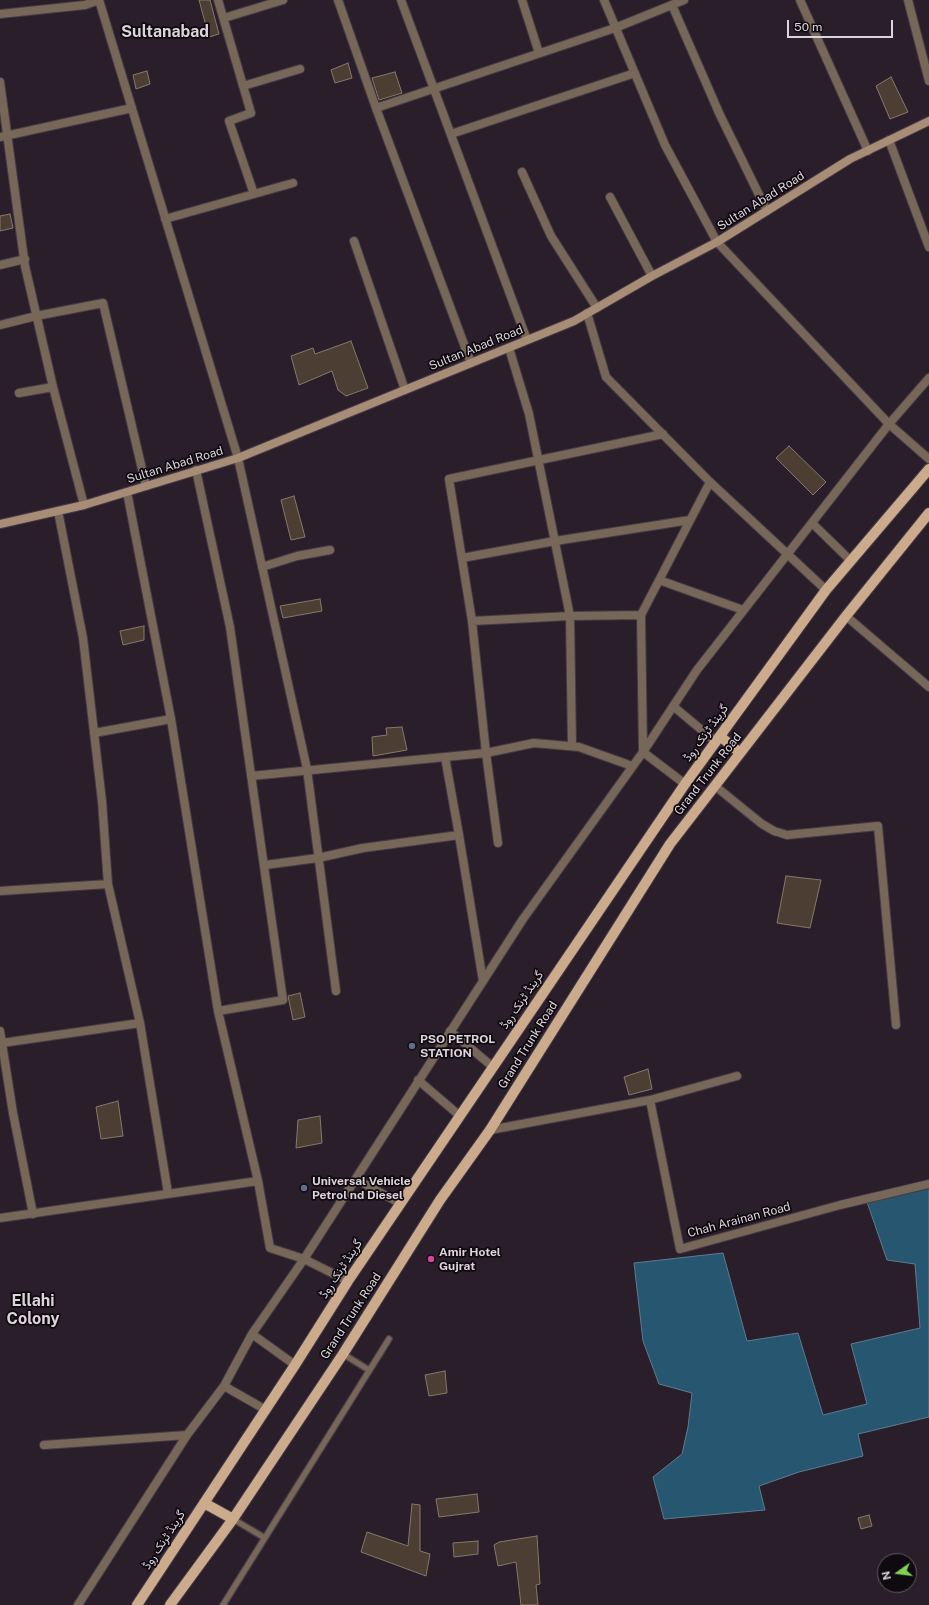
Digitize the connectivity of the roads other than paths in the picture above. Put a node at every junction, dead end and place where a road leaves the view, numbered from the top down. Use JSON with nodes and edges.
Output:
{"nodes":[{"id":1,"x":218,"y":0,"type":"edge"},
{"id":2,"x":283,"y":0,"type":"edge"},
{"id":3,"x":338,"y":0,"type":"edge"},
{"id":4,"x":401,"y":0,"type":"edge"},
{"id":5,"x":522,"y":0,"type":"edge"},
{"id":6,"x":604,"y":0,"type":"edge"},
{"id":7,"x":684,"y":0,"type":"edge"},
{"id":8,"x":800,"y":0,"type":"edge"},
{"id":9,"x":908,"y":0,"type":"edge"},
{"id":10,"x":672,"y":5,"type":"junction"},
{"id":11,"x":0,"y":14,"type":"edge"},
{"id":12,"x":224,"y":18,"type":"junction"},
{"id":13,"x":615,"y":28,"type":"junction"},
{"id":14,"x":539,"y":53,"type":"junction"},
{"id":15,"x":300,"y":69,"type":"dead end"},
{"id":16,"x":634,"y":74,"type":"junction"},
{"id":17,"x":929,"y":81,"type":"edge"},
{"id":18,"x":0,"y":82,"type":"edge"},
{"id":19,"x":243,"y":86,"type":"junction"},
{"id":20,"x":434,"y":89,"type":"junction"},
{"id":21,"x":132,"y":108,"type":"junction"},
{"id":22,"x":376,"y":108,"type":"junction"},
{"id":23,"x":929,"y":121,"type":"edge"},
{"id":24,"x":451,"y":134,"type":"junction"},
{"id":25,"x":4,"y":137,"type":"edge"},
{"id":26,"x":889,"y":140,"type":"junction"},
{"id":27,"x":868,"y":151,"type":"junction"},
{"id":28,"x":522,"y":172,"type":"dead end"},
{"id":29,"x":293,"y":183,"type":"dead end"},
{"id":30,"x":254,"y":194,"type":"junction"},
{"id":31,"x":610,"y":197,"type":"dead end"},
{"id":32,"x":767,"y":211,"type":"junction"},
{"id":33,"x":165,"y":219,"type":"junction"},
{"id":34,"x":354,"y":241,"type":"dead end"},
{"id":35,"x":718,"y":242,"type":"junction"},
{"id":36,"x":929,"y":247,"type":"edge"},
{"id":37,"x":24,"y":259,"type":"junction"},
{"id":38,"x":0,"y":265,"type":"edge"},
{"id":39,"x":652,"y":276,"type":"junction"},
{"id":40,"x":597,"y":308,"type":"junction"},
{"id":41,"x":587,"y":313,"type":"junction"},
{"id":42,"x":36,"y":316,"type":"junction"},
{"id":43,"x":0,"y":325,"type":"edge"},
{"id":44,"x":527,"y":340,"type":"junction"},
{"id":45,"x":509,"y":348,"type":"junction"},
{"id":46,"x":471,"y":363,"type":"junction"},
{"id":47,"x":929,"y":378,"type":"edge"},
{"id":48,"x":53,"y":387,"type":"junction"},
{"id":49,"x":406,"y":390,"type":"junction"},
{"id":50,"x":19,"y":393,"type":"dead end"},
{"id":51,"x":889,"y":424,"type":"junction"},
{"id":52,"x":663,"y":434,"type":"junction"},
{"id":53,"x":238,"y":458,"type":"junction"},
{"id":54,"x":929,"y":459,"type":"edge"},
{"id":55,"x":539,"y":460,"type":"junction"},
{"id":56,"x":929,"y":469,"type":"edge"},
{"id":57,"x":196,"y":470,"type":"junction"},
{"id":58,"x":710,"y":482,"type":"junction"},
{"id":59,"x":146,"y":486,"type":"junction"},
{"id":60,"x":127,"y":492,"type":"junction"},
{"id":61,"x":84,"y":505,"type":"junction"},
{"id":62,"x":58,"y":511,"type":"junction"},
{"id":63,"x":929,"y":513,"type":"edge"},
{"id":64,"x":690,"y":520,"type":"junction"},
{"id":65,"x":812,"y":523,"type":"junction"},
{"id":66,"x":0,"y":524,"type":"edge"},
{"id":67,"x":555,"y":541,"type":"junction"},
{"id":68,"x":330,"y":550,"type":"dead end"},
{"id":69,"x":788,"y":554,"type":"junction"},
{"id":70,"x":462,"y":558,"type":"junction"},
{"id":71,"x":851,"y":561,"type":"junction"},
{"id":72,"x":262,"y":567,"type":"junction"},
{"id":73,"x":659,"y":580,"type":"junction"},
{"id":74,"x":826,"y":590,"type":"junction"},
{"id":75,"x":743,"y":610,"type":"junction"},
{"id":76,"x":570,"y":616,"type":"junction"},
{"id":77,"x":641,"y":616,"type":"junction"},
{"id":78,"x":846,"y":616,"type":"junction"},
{"id":79,"x":472,"y":621,"type":"junction"},
{"id":80,"x":929,"y":687,"type":"edge"},
{"id":81,"x":673,"y":706,"type":"junction"},
{"id":82,"x":171,"y":719,"type":"junction"},
{"id":83,"x":94,"y":733,"type":"junction"},
{"id":84,"x":718,"y":739,"type":"junction"},
{"id":85,"x":572,"y":746,"type":"junction"},
{"id":86,"x":486,"y":752,"type":"junction"},
{"id":87,"x":643,"y":752,"type":"junction"},
{"id":88,"x":740,"y":753,"type":"junction"},
{"id":89,"x":445,"y":757,"type":"junction"},
{"id":90,"x":632,"y":766,"type":"junction"},
{"id":91,"x":307,"y":769,"type":"junction"},
{"id":92,"x":251,"y":776,"type":"junction"},
{"id":93,"x":685,"y":784,"type":"junction"},
{"id":94,"x":715,"y":786,"type":"junction"},
{"id":95,"x":459,"y":835,"type":"junction"},
{"id":96,"x":498,"y":843,"type":"dead end"},
{"id":97,"x":318,"y":858,"type":"junction"},
{"id":98,"x":265,"y":865,"type":"junction"},
{"id":99,"x":108,"y":884,"type":"junction"},
{"id":100,"x":0,"y":892,"type":"edge"},
{"id":101,"x":483,"y":981,"type":"junction"},
{"id":102,"x":336,"y":991,"type":"dead end"},
{"id":103,"x":218,"y":1011,"type":"junction"},
{"id":104,"x":140,"y":1023,"type":"junction"},
{"id":105,"x":896,"y":1025,"type":"dead end"},
{"id":106,"x":0,"y":1031,"type":"edge"},
{"id":107,"x":450,"y":1031,"type":"junction"},
{"id":108,"x":2,"y":1043,"type":"junction"},
{"id":109,"x":493,"y":1067,"type":"junction"},
{"id":110,"x":737,"y":1076,"type":"dead end"},
{"id":111,"x":418,"y":1080,"type":"junction"},
{"id":112,"x":650,"y":1100,"type":"junction"},
{"id":113,"x":460,"y":1116,"type":"junction"},
{"id":114,"x":490,"y":1130,"type":"junction"},
{"id":115,"x":356,"y":1179,"type":"junction"},
{"id":116,"x":258,"y":1182,"type":"junction"},
{"id":117,"x":929,"y":1184,"type":"edge"},
{"id":118,"x":168,"y":1193,"type":"junction"},
{"id":119,"x":401,"y":1204,"type":"junction"},
{"id":120,"x":33,"y":1214,"type":"junction"},
{"id":121,"x":0,"y":1218,"type":"edge"},
{"id":122,"x":304,"y":1259,"type":"junction"},
{"id":123,"x":348,"y":1281,"type":"junction"},
{"id":124,"x":252,"y":1334,"type":"junction"},
{"id":125,"x":389,"y":1339,"type":"dead end"},
{"id":126,"x":343,"y":1354,"type":"junction"},
{"id":127,"x":295,"y":1365,"type":"junction"},
{"id":128,"x":369,"y":1370,"type":"junction"},
{"id":129,"x":224,"y":1386,"type":"junction"},
{"id":130,"x":266,"y":1410,"type":"junction"},
{"id":131,"x":187,"y":1435,"type":"junction"},
{"id":132,"x":44,"y":1445,"type":"dead end"},
{"id":133,"x":204,"y":1503,"type":"junction"},
{"id":134,"x":233,"y":1519,"type":"junction"},
{"id":135,"x":265,"y":1538,"type":"junction"},
{"id":136,"x":78,"y":1605,"type":"edge"},
{"id":137,"x":137,"y":1605,"type":"edge"},
{"id":138,"x":170,"y":1605,"type":"edge"},
{"id":139,"x":223,"y":1605,"type":"edge"}],
"edges":[{"from":1,"to":12,"type":"street"},
{"from":2,"to":12,"type":"street"},
{"from":3,"to":22,"type":"street"},
{"from":4,"to":20,"type":"street"},
{"from":5,"to":14,"type":"street"},
{"from":6,"to":13,"type":"street"},
{"from":7,"to":10,"type":"street"},
{"from":8,"to":27,"type":"street"},
{"from":9,"to":17,"type":"street"},
{"from":10,"to":13,"type":"street"},
{"from":10,"to":32,"type":"street"},
{"from":11,"to":21,"type":"street"},
{"from":12,"to":19,"type":"street"},
{"from":13,"to":14,"type":"street"},
{"from":13,"to":16,"type":"street"},
{"from":14,"to":20,"type":"street"},
{"from":15,"to":19,"type":"street"},
{"from":16,"to":24,"type":"street"},
{"from":16,"to":35,"type":"street"},
{"from":18,"to":25,"type":"street"},
{"from":19,"to":30,"type":"street"},
{"from":20,"to":22,"type":"street"},
{"from":20,"to":24,"type":"street"},
{"from":21,"to":25,"type":"street"},
{"from":21,"to":33,"type":"street"},
{"from":22,"to":46,"type":"street"},
{"from":23,"to":26,"type":"street","name":"Sultan Abad Road"},
{"from":24,"to":44,"type":"street"},
{"from":25,"to":37,"type":"street"},
{"from":26,"to":27,"type":"street","name":"Sultan Abad Road"},
{"from":26,"to":36,"type":"street"},
{"from":27,"to":32,"type":"street","name":"Sultan Abad Road"},
{"from":28,"to":40,"type":"street"},
{"from":29,"to":30,"type":"street"},
{"from":30,"to":33,"type":"street"},
{"from":31,"to":39,"type":"street"},
{"from":32,"to":35,"type":"street","name":"Sultan Abad Road"},
{"from":33,"to":53,"type":"street"},
{"from":34,"to":49,"type":"street"},
{"from":35,"to":39,"type":"street","name":"Sultan Abad Road"},
{"from":35,"to":51,"type":"street"},
{"from":37,"to":38,"type":"street"},
{"from":37,"to":42,"type":"street"},
{"from":39,"to":40,"type":"street","name":"Sultan Abad Road"},
{"from":40,"to":41,"type":"street","name":"Sultan Abad Road"},
{"from":41,"to":44,"type":"street","name":"Sultan Abad Road"},
{"from":41,"to":52,"type":"street"},
{"from":42,"to":43,"type":"street"},
{"from":42,"to":48,"type":"street"},
{"from":42,"to":59,"type":"street"},
{"from":44,"to":45,"type":"street","name":"Sultan Abad Road"},
{"from":45,"to":46,"type":"street","name":"Sultan Abad Road"},
{"from":45,"to":55,"type":"street"},
{"from":46,"to":49,"type":"street","name":"Sultan Abad Road"},
{"from":47,"to":51,"type":"street"},
{"from":48,"to":50,"type":"street"},
{"from":48,"to":61,"type":"street"},
{"from":49,"to":53,"type":"street","name":"Sultan Abad Road"},
{"from":51,"to":54,"type":"street"},
{"from":51,"to":65,"type":"street"},
{"from":52,"to":55,"type":"street"},
{"from":52,"to":58,"type":"street"},
{"from":53,"to":57,"type":"street","name":"Sultan Abad Road"},
{"from":53,"to":72,"type":"street"},
{"from":55,"to":67,"type":"street"},
{"from":55,"to":70,"type":"street"},
{"from":56,"to":71,"type":"main road","name":"گرینڈ ٹرنک روڈ"},
{"from":57,"to":59,"type":"street","name":"Sultan Abad Road"},
{"from":57,"to":92,"type":"street"},
{"from":58,"to":64,"type":"street"},
{"from":58,"to":69,"type":"street"},
{"from":59,"to":60,"type":"street","name":"Sultan Abad Road"},
{"from":60,"to":61,"type":"street","name":"Sultan Abad Road"},
{"from":60,"to":82,"type":"street"},
{"from":61,"to":62,"type":"street","name":"Sultan Abad Road"},
{"from":62,"to":66,"type":"street","name":"Sultan Abad Road"},
{"from":62,"to":83,"type":"street"},
{"from":63,"to":78,"type":"main road","name":"Grand Trunk Road"},
{"from":64,"to":67,"type":"street"},
{"from":64,"to":73,"type":"street"},
{"from":65,"to":69,"type":"street"},
{"from":65,"to":71,"type":"street"},
{"from":67,"to":70,"type":"street"},
{"from":67,"to":76,"type":"street"},
{"from":68,"to":72,"type":"street"},
{"from":69,"to":74,"type":"street"},
{"from":69,"to":75,"type":"street"},
{"from":70,"to":79,"type":"street"},
{"from":71,"to":74,"type":"main road","name":"گرینڈ ٹرنک روڈ"},
{"from":72,"to":91,"type":"street"},
{"from":73,"to":75,"type":"street"},
{"from":73,"to":77,"type":"street"},
{"from":74,"to":84,"type":"main road","name":"گرینڈ ٹرنک روڈ"},
{"from":75,"to":81,"type":"street"},
{"from":76,"to":77,"type":"street"},
{"from":76,"to":79,"type":"street"},
{"from":76,"to":85,"type":"street"},
{"from":77,"to":87,"type":"street"},
{"from":78,"to":80,"type":"street"},
{"from":78,"to":88,"type":"main road","name":"Grand Trunk Road"},
{"from":79,"to":86,"type":"street"},
{"from":81,"to":84,"type":"street"},
{"from":81,"to":87,"type":"street"},
{"from":82,"to":83,"type":"street"},
{"from":82,"to":103,"type":"street"},
{"from":83,"to":99,"type":"street"},
{"from":84,"to":88,"type":"main road"},
{"from":84,"to":93,"type":"main road","name":"گرینڈ ٹرنک روڈ"},
{"from":85,"to":86,"type":"street"},
{"from":85,"to":90,"type":"street"},
{"from":86,"to":89,"type":"street"},
{"from":86,"to":96,"type":"street"},
{"from":87,"to":90,"type":"street"},
{"from":87,"to":93,"type":"street"},
{"from":88,"to":94,"type":"main road","name":"Grand Trunk Road"},
{"from":89,"to":91,"type":"street"},
{"from":89,"to":95,"type":"street"},
{"from":90,"to":101,"type":"street"},
{"from":91,"to":92,"type":"street"},
{"from":91,"to":97,"type":"street"},
{"from":92,"to":98,"type":"street"},
{"from":93,"to":109,"type":"main road","name":"گرینڈ ٹرنک روڈ"},
{"from":94,"to":105,"type":"street"},
{"from":94,"to":114,"type":"main road","name":"Grand Trunk Road"},
{"from":95,"to":97,"type":"street"},
{"from":95,"to":101,"type":"street"},
{"from":97,"to":98,"type":"street"},
{"from":97,"to":102,"type":"street"},
{"from":98,"to":103,"type":"street"},
{"from":99,"to":100,"type":"street"},
{"from":99,"to":104,"type":"street"},
{"from":101,"to":107,"type":"street"},
{"from":103,"to":116,"type":"street"},
{"from":104,"to":108,"type":"street"},
{"from":104,"to":118,"type":"street"},
{"from":106,"to":108,"type":"street"},
{"from":107,"to":109,"type":"street"},
{"from":107,"to":111,"type":"street"},
{"from":108,"to":120,"type":"street"},
{"from":109,"to":113,"type":"main road","name":"گرینڈ ٹرنک روڈ"},
{"from":110,"to":112,"type":"street"},
{"from":111,"to":113,"type":"street"},
{"from":111,"to":115,"type":"street"},
{"from":112,"to":114,"type":"street"},
{"from":112,"to":117,"type":"street","name":"Chah Arainan Road"},
{"from":113,"to":119,"type":"main road","name":"گرینڈ ٹرنک روڈ"},
{"from":114,"to":126,"type":"main road","name":"Grand Trunk Road"},
{"from":115,"to":119,"type":"street"},
{"from":115,"to":122,"type":"street"},
{"from":116,"to":118,"type":"street"},
{"from":116,"to":122,"type":"street"},
{"from":118,"to":120,"type":"street"},
{"from":119,"to":123,"type":"main road","name":"گرینڈ ٹرنک روڈ"},
{"from":120,"to":121,"type":"street"},
{"from":122,"to":123,"type":"street"},
{"from":122,"to":124,"type":"street"},
{"from":123,"to":127,"type":"main road","name":"گرینڈ ٹرنک روڈ"},
{"from":124,"to":127,"type":"street"},
{"from":124,"to":129,"type":"street"},
{"from":125,"to":128,"type":"lane"},
{"from":126,"to":128,"type":"lane"},
{"from":126,"to":134,"type":"main road","name":"Grand Trunk Road"},
{"from":127,"to":130,"type":"main road","name":"گرینڈ ٹرنک روڈ"},
{"from":128,"to":135,"type":"lane"},
{"from":129,"to":130,"type":"street"},
{"from":129,"to":131,"type":"street"},
{"from":130,"to":133,"type":"main road","name":"گرینڈ ٹرنک روڈ"},
{"from":131,"to":132,"type":"street"},
{"from":131,"to":136,"type":"street"},
{"from":133,"to":134,"type":"main road"},
{"from":133,"to":137,"type":"main road","name":"گرینڈ ٹرنک روڈ"},
{"from":134,"to":135,"type":"lane"},
{"from":134,"to":138,"type":"main road","name":"Grand Trunk Road"},
{"from":135,"to":139,"type":"lane"}]}
